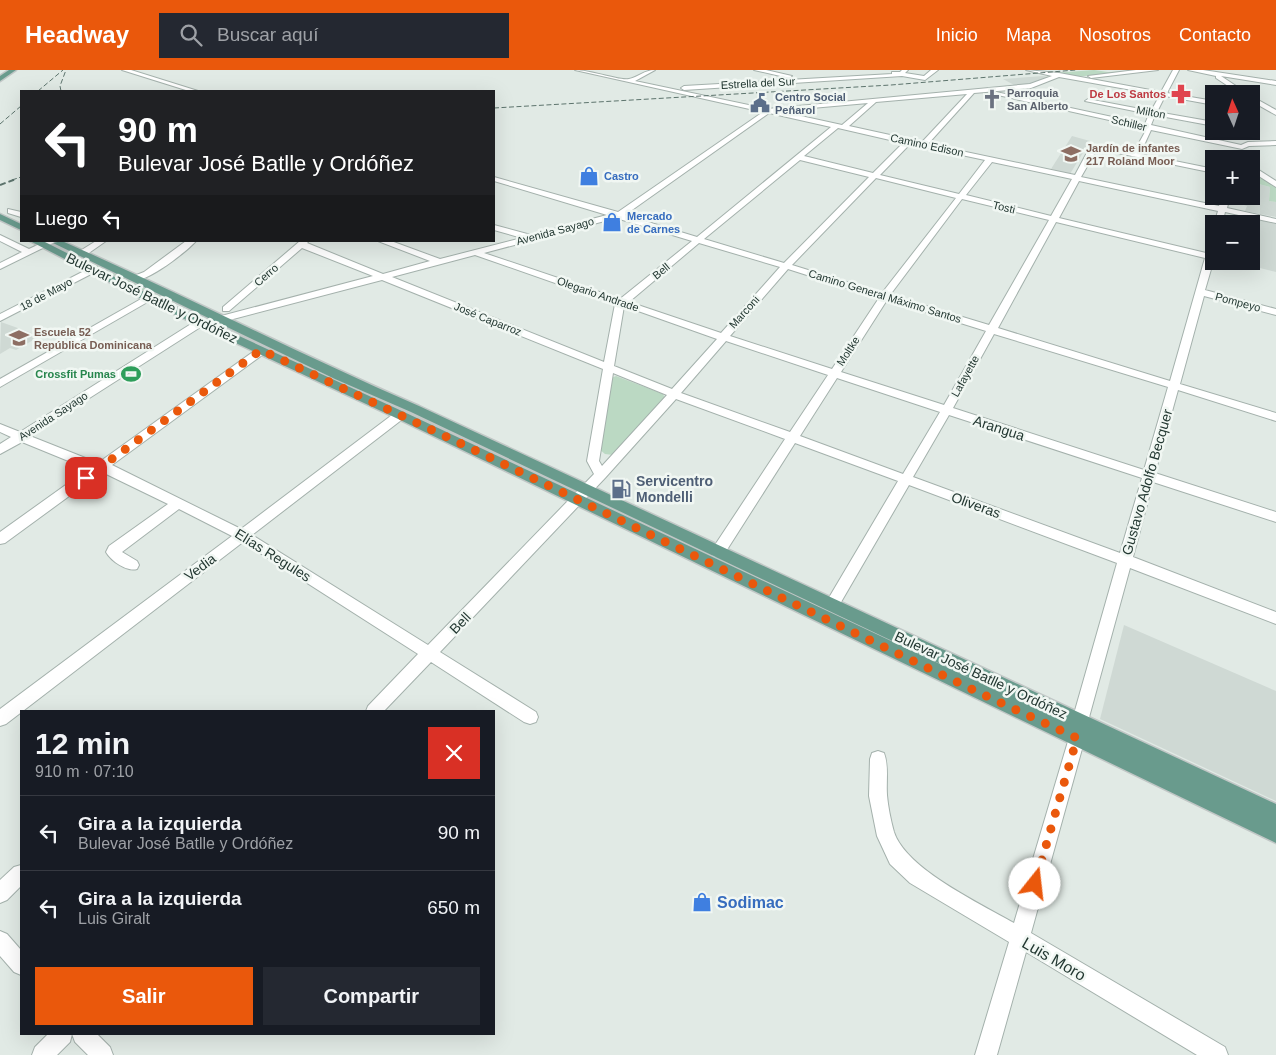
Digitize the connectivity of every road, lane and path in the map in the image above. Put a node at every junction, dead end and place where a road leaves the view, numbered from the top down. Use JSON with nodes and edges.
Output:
{"nodes":[{"id":1,"x":13,"y":70,"type":"edge"},
{"id":2,"x":125,"y":70,"type":"edge"},
{"id":3,"x":578,"y":70,"type":"edge"},
{"id":4,"x":652,"y":70,"type":"edge"},
{"id":5,"x":763,"y":70,"type":"edge"},
{"id":6,"x":846,"y":70,"type":"edge"},
{"id":7,"x":876,"y":70,"type":"edge"},
{"id":8,"x":935,"y":70,"type":"edge"},
{"id":9,"x":1029,"y":70,"type":"edge"},
{"id":10,"x":1155,"y":70,"type":"edge"},
{"id":11,"x":1176,"y":70,"type":"edge"},
{"id":12,"x":1191,"y":70,"type":"edge"},
{"id":13,"x":903,"y":72,"type":"edge"},
{"id":14,"x":1209,"y":72,"type":"edge"},
{"id":15,"x":1060,"y":75,"type":"junction"},
{"id":16,"x":835,"y":78,"type":"junction"},
{"id":17,"x":1072,"y":78,"type":"junction"},
{"id":18,"x":0,"y":79,"type":"edge"},
{"id":19,"x":809,"y":80,"type":"junction"},
{"id":20,"x":630,"y":81,"type":"junction"},
{"id":21,"x":1276,"y":83,"type":"edge"},
{"id":22,"x":746,"y":84,"type":"junction"},
{"id":23,"x":1230,"y":85,"type":"edge"},
{"id":24,"x":926,"y":86,"type":"dead end"},
{"id":25,"x":668,"y":89,"type":"junction"},
{"id":26,"x":189,"y":90,"type":"edge"},
{"id":27,"x":980,"y":91,"type":"junction"},
{"id":28,"x":972,"y":92,"type":"junction"},
{"id":29,"x":938,"y":94,"type":"junction"},
{"id":30,"x":1165,"y":94,"type":"junction"},
{"id":31,"x":875,"y":100,"type":"junction"},
{"id":32,"x":1088,"y":101,"type":"dead end"},
{"id":33,"x":1205,"y":101,"type":"edge"},
{"id":34,"x":1260,"y":103,"type":"edge"},
{"id":35,"x":958,"y":108,"type":"junction"},
{"id":36,"x":768,"y":111,"type":"junction"},
{"id":37,"x":1260,"y":111,"type":"dead end"},
{"id":38,"x":1154,"y":113,"type":"junction"},
{"id":39,"x":1276,"y":113,"type":"edge"},
{"id":40,"x":1205,"y":122,"type":"edge"},
{"id":41,"x":840,"y":126,"type":"junction"},
{"id":42,"x":1148,"y":127,"type":"junction"},
{"id":43,"x":909,"y":141,"type":"junction"},
{"id":44,"x":1276,"y":143,"type":"edge"},
{"id":45,"x":924,"y":144,"type":"junction"},
{"id":46,"x":1136,"y":155,"type":"junction"},
{"id":47,"x":798,"y":157,"type":"junction"},
{"id":48,"x":990,"y":158,"type":"junction"},
{"id":49,"x":1205,"y":170,"type":"edge"},
{"id":50,"x":1260,"y":173,"type":"edge"},
{"id":51,"x":875,"y":176,"type":"junction"},
{"id":52,"x":1078,"y":177,"type":"junction"},
{"id":53,"x":495,"y":179,"type":"edge"},
{"id":54,"x":1276,"y":184,"type":"edge"},
{"id":55,"x":962,"y":196,"type":"junction"},
{"id":56,"x":1223,"y":205,"type":"edge"},
{"id":57,"x":1222,"y":209,"type":"junction"},
{"id":58,"x":11,"y":211,"type":"dead end"},
{"id":59,"x":20,"y":215,"type":"edge"},
{"id":60,"x":617,"y":215,"type":"junction"},
{"id":61,"x":1220,"y":215,"type":"edge"},
{"id":62,"x":0,"y":217,"type":"edge"},
{"id":63,"x":1055,"y":219,"type":"junction"},
{"id":64,"x":1276,"y":221,"type":"edge"},
{"id":65,"x":0,"y":226,"type":"edge"},
{"id":66,"x":20,"y":227,"type":"edge"},
{"id":67,"x":495,"y":227,"type":"edge"},
{"id":68,"x":20,"y":235,"type":"edge"},
{"id":69,"x":530,"y":237,"type":"junction"},
{"id":70,"x":0,"y":238,"type":"edge"},
{"id":71,"x":698,"y":240,"type":"junction"},
{"id":72,"x":46,"y":242,"type":"edge"},
{"id":73,"x":100,"y":242,"type":"edge"},
{"id":74,"x":191,"y":242,"type":"edge"},
{"id":75,"x":385,"y":242,"type":"edge"},
{"id":76,"x":303,"y":243,"type":"edge"},
{"id":77,"x":29,"y":252,"type":"junction"},
{"id":78,"x":474,"y":252,"type":"junction"},
{"id":79,"x":83,"y":253,"type":"junction"},
{"id":80,"x":1205,"y":256,"type":"edge"},
{"id":81,"x":437,"y":261,"type":"junction"},
{"id":82,"x":0,"y":266,"type":"edge"},
{"id":83,"x":786,"y":266,"type":"junction"},
{"id":84,"x":92,"y":270,"type":"junction"},
{"id":85,"x":1206,"y":270,"type":"edge"},
{"id":86,"x":381,"y":276,"type":"junction"},
{"id":87,"x":137,"y":278,"type":"junction"},
{"id":88,"x":1200,"y":292,"type":"junction"},
{"id":89,"x":884,"y":296,"type":"junction"},
{"id":90,"x":148,"y":298,"type":"junction"},
{"id":91,"x":622,"y":303,"type":"junction"},
{"id":92,"x":1276,"y":312,"type":"edge"},
{"id":93,"x":223,"y":313,"type":"junction"},
{"id":94,"x":0,"y":318,"type":"edge"},
{"id":95,"x":203,"y":323,"type":"junction"},
{"id":96,"x":991,"y":329,"type":"junction"},
{"id":97,"x":722,"y":337,"type":"junction"},
{"id":98,"x":261,"y":350,"type":"junction"},
{"id":99,"x":607,"y":367,"type":"junction"},
{"id":100,"x":834,"y":374,"type":"junction"},
{"id":101,"x":0,"y":384,"type":"edge"},
{"id":102,"x":1174,"y":386,"type":"junction"},
{"id":103,"x":674,"y":394,"type":"junction"},
{"id":104,"x":946,"y":411,"type":"junction"},
{"id":105,"x":400,"y":415,"type":"junction"},
{"id":106,"x":1276,"y":417,"type":"edge"},
{"id":107,"x":0,"y":428,"type":"edge"},
{"id":108,"x":20,"y":437,"type":"junction"},
{"id":109,"x":793,"y":438,"type":"junction"},
{"id":110,"x":0,"y":450,"type":"edge"},
{"id":111,"x":100,"y":467,"type":"junction"},
{"id":112,"x":601,"y":475,"type":"junction"},
{"id":113,"x":1149,"y":476,"type":"junction"},
{"id":114,"x":905,"y":479,"type":"junction"},
{"id":115,"x":582,"y":495,"type":"junction"},
{"id":116,"x":178,"y":503,"type":"junction"},
{"id":117,"x":1276,"y":517,"type":"edge"},
{"id":118,"x":242,"y":535,"type":"junction"},
{"id":119,"x":0,"y":539,"type":"edge"},
{"id":120,"x":681,"y":542,"type":"junction"},
{"id":121,"x":718,"y":552,"type":"junction"},
{"id":122,"x":1125,"y":560,"type":"junction"},
{"id":123,"x":132,"y":566,"type":"dead end"},
{"id":124,"x":832,"y":605,"type":"junction"},
{"id":125,"x":1276,"y":618,"type":"edge"},
{"id":126,"x":430,"y":654,"type":"junction"},
{"id":127,"x":375,"y":710,"type":"edge"},
{"id":128,"x":530,"y":717,"type":"dead end"},
{"id":129,"x":0,"y":719,"type":"edge"},
{"id":130,"x":1078,"y":730,"type":"junction"},
{"id":131,"x":878,"y":759,"type":"dead end"},
{"id":132,"x":1276,"y":814,"type":"edge"},
{"id":133,"x":1276,"y":833,"type":"edge"},
{"id":134,"x":20,"y":875,"type":"edge"},
{"id":135,"x":0,"y":893,"type":"edge"},
{"id":136,"x":1019,"y":938,"type":"junction"},
{"id":137,"x":0,"y":941,"type":"edge"},
{"id":138,"x":20,"y":963,"type":"edge"},
{"id":139,"x":61,"y":1035,"type":"edge"},
{"id":140,"x":84,"y":1035,"type":"edge"},
{"id":141,"x":43,"y":1055,"type":"edge"},
{"id":142,"x":102,"y":1055,"type":"edge"},
{"id":143,"x":986,"y":1055,"type":"edge"},
{"id":144,"x":1217,"y":1055,"type":"edge"}],
"edges":[{"from":1,"to":18,"type":"main road"},
{"from":2,"to":26,"type":"street"},
{"from":3,"to":20,"type":"street","name":"Camino Edison"},
{"from":4,"to":20,"type":"street"},
{"from":5,"to":19,"type":"street"},
{"from":5,"to":22,"type":"street"},
{"from":6,"to":16,"type":"street"},
{"from":7,"to":13,"type":"street"},
{"from":8,"to":13,"type":"street"},
{"from":9,"to":15,"type":"street"},
{"from":10,"to":17,"type":"street"},
{"from":11,"to":30,"type":"street"},
{"from":12,"to":14,"type":"street"},
{"from":13,"to":16,"type":"street","name":"Estrella del Sur"},
{"from":14,"to":21,"type":"street"},
{"from":14,"to":23,"type":"street"},
{"from":15,"to":17,"type":"street"},
{"from":15,"to":27,"type":"street","name":"Avenida Sayago"},
{"from":16,"to":19,"type":"street","name":"Estrella del Sur"},
{"from":17,"to":30,"type":"street"},
{"from":19,"to":22,"type":"street","name":"Estrella del Sur"},
{"from":20,"to":25,"type":"street","name":"Camino Edison"},
{"from":22,"to":25,"type":"street","name":"Estrella del Sur"},
{"from":24,"to":29,"type":"street"},
{"from":25,"to":36,"type":"street","name":"Camino Edison"},
{"from":27,"to":28,"type":"street","name":"Avenida Sayago"},
{"from":27,"to":42,"type":"street","name":"Schiller"},
{"from":28,"to":29,"type":"street","name":"Avenida Sayago"},
{"from":28,"to":35,"type":"street"},
{"from":29,"to":31,"type":"street","name":"Avenida Sayago"},
{"from":29,"to":35,"type":"street"},
{"from":30,"to":33,"type":"street"},
{"from":30,"to":38,"type":"street"},
{"from":31,"to":36,"type":"street","name":"Avenida Sayago"},
{"from":31,"to":41,"type":"street","name":"Bell"},
{"from":32,"to":38,"type":"street","name":"Milton"},
{"from":34,"to":39,"type":"street"},
{"from":35,"to":45,"type":"street"},
{"from":36,"to":41,"type":"street","name":"Camino Edison"},
{"from":36,"to":60,"type":"street","name":"Avenida Sayago"},
{"from":37,"to":39,"type":"street"},
{"from":38,"to":40,"type":"street","name":"Milton"},
{"from":38,"to":42,"type":"street"},
{"from":41,"to":43,"type":"street","name":"Camino Edison"},
{"from":41,"to":47,"type":"street","name":"Bell"},
{"from":42,"to":44,"type":"street","name":"Schiller"},
{"from":42,"to":46,"type":"street"},
{"from":43,"to":45,"type":"street","name":"Camino Edison"},
{"from":43,"to":51,"type":"street","name":"Marconi"},
{"from":45,"to":48,"type":"street","name":"Camino Edison"},
{"from":46,"to":49,"type":"street"},
{"from":46,"to":52,"type":"street","name":"Lafayette"},
{"from":47,"to":51,"type":"street","name":"Tosti"},
{"from":47,"to":71,"type":"street","name":"Bell"},
{"from":48,"to":52,"type":"street","name":"Camino Edison"},
{"from":48,"to":55,"type":"street","name":"Moltke"},
{"from":50,"to":54,"type":"street"},
{"from":51,"to":55,"type":"street","name":"Tosti"},
{"from":51,"to":83,"type":"street","name":"Marconi"},
{"from":52,"to":57,"type":"street","name":"Camino Edison"},
{"from":52,"to":63,"type":"street","name":"Lafayette"},
{"from":53,"to":60,"type":"street","name":"Camino General Máximo Santos"},
{"from":55,"to":63,"type":"street","name":"Tosti"},
{"from":55,"to":89,"type":"street","name":"Moltke"},
{"from":56,"to":57,"type":"street"},
{"from":57,"to":61,"type":"street"},
{"from":57,"to":64,"type":"street","name":"Camino Edison"},
{"from":58,"to":59,"type":"street"},
{"from":60,"to":69,"type":"street","name":"Avenida Sayago"},
{"from":60,"to":71,"type":"street","name":"Camino General Máximo Santos"},
{"from":62,"to":66,"type":"main road"},
{"from":63,"to":80,"type":"street","name":"Tosti"},
{"from":63,"to":96,"type":"street","name":"Lafayette"},
{"from":65,"to":68,"type":"main road"},
{"from":67,"to":69,"type":"street"},
{"from":69,"to":78,"type":"street","name":"Avenida Sayago"},
{"from":70,"to":77,"type":"street"},
{"from":71,"to":83,"type":"street","name":"Camino General Máximo Santos"},
{"from":71,"to":91,"type":"street","name":"Bell"},
{"from":72,"to":77,"type":"street"},
{"from":72,"to":79,"type":"main road","name":"Bulevar José Batlle y Ordóñez"},
{"from":72,"to":84,"type":"main road","name":"Bulevar José Batlle y Ordóñez"},
{"from":73,"to":79,"type":"street"},
{"from":74,"to":87,"type":"street"},
{"from":75,"to":81,"type":"street"},
{"from":76,"to":86,"type":"street","name":"José Caparroz"},
{"from":76,"to":93,"type":"street","name":"Cerro"},
{"from":77,"to":82,"type":"street"},
{"from":78,"to":81,"type":"street","name":"Avenida Sayago"},
{"from":78,"to":91,"type":"street","name":"Olegario Andrade"},
{"from":79,"to":87,"type":"main road","name":"Bulevar José Batlle y Ordóñez"},
{"from":81,"to":86,"type":"street","name":"Avenida Sayago"},
{"from":83,"to":89,"type":"street","name":"Camino General Máximo Santos"},
{"from":83,"to":97,"type":"street","name":"Marconi"},
{"from":84,"to":90,"type":"main road","name":"Bulevar José Batlle y Ordóñez"},
{"from":84,"to":94,"type":"street","name":"18 de Mayo"},
{"from":85,"to":88,"type":"street","name":"Gustavo Adolfo Becquer"},
{"from":86,"to":93,"type":"street","name":"Avenida Sayago"},
{"from":86,"to":99,"type":"street","name":"José Caparroz"},
{"from":87,"to":93,"type":"main road","name":"Bulevar José Batlle y Ordóñez"},
{"from":88,"to":92,"type":"street","name":"Pompeyo"},
{"from":88,"to":102,"type":"street","name":"Gustavo Adolfo Becquer"},
{"from":89,"to":96,"type":"street","name":"Camino General Máximo Santos"},
{"from":89,"to":100,"type":"street","name":"Moltke"},
{"from":90,"to":95,"type":"main road","name":"Bulevar José Batlle y Ordóñez"},
{"from":90,"to":101,"type":"street"},
{"from":91,"to":97,"type":"street","name":"Olegario Andrade"},
{"from":91,"to":99,"type":"street"},
{"from":93,"to":95,"type":"street","name":"Avenida Sayago"},
{"from":93,"to":115,"type":"main road","name":"Bulevar José Batlle y Ordóñez"},
{"from":95,"to":98,"type":"main road","name":"Bulevar José Batlle y Ordóñez"},
{"from":95,"to":108,"type":"street","name":"Avenida Sayago"},
{"from":96,"to":102,"type":"street","name":"Camino General Máximo Santos"},
{"from":96,"to":104,"type":"street","name":"Lafayette"},
{"from":97,"to":100,"type":"street","name":"Arangua"},
{"from":97,"to":103,"type":"street","name":"Marconi"},
{"from":98,"to":105,"type":"main road","name":"Bulevar José Batlle y Ordóñez"},
{"from":98,"to":111,"type":"street"},
{"from":99,"to":103,"type":"street","name":"José Caparroz"},
{"from":99,"to":112,"type":"street"},
{"from":100,"to":104,"type":"street","name":"Arangua"},
{"from":100,"to":109,"type":"street","name":"Moltke"},
{"from":102,"to":106,"type":"street","name":"Camino General Máximo Santos"},
{"from":102,"to":113,"type":"street","name":"Gustavo Adolfo Becquer"},
{"from":103,"to":109,"type":"street","name":"Oliveras"},
{"from":103,"to":112,"type":"street","name":"Marconi"},
{"from":104,"to":113,"type":"street","name":"Arangua"},
{"from":104,"to":114,"type":"street","name":"Lafayette"},
{"from":105,"to":115,"type":"main road","name":"Bulevar José Batlle y Ordóñez"},
{"from":105,"to":118,"type":"street","name":"Vedia"},
{"from":107,"to":108,"type":"street","name":"Elías Regules"},
{"from":108,"to":110,"type":"street","name":"Avenida Sayago"},
{"from":108,"to":111,"type":"street","name":"Elías Regules"},
{"from":109,"to":114,"type":"street","name":"Oliveras"},
{"from":109,"to":121,"type":"street","name":"Moltke"},
{"from":111,"to":116,"type":"street","name":"Elías Regules"},
{"from":111,"to":119,"type":"street"},
{"from":112,"to":115,"type":"street","name":"Marconi"},
{"from":113,"to":117,"type":"street","name":"Arangua"},
{"from":113,"to":122,"type":"street","name":"Gustavo Adolfo Becquer"},
{"from":114,"to":122,"type":"street","name":"Oliveras"},
{"from":114,"to":124,"type":"street","name":"Lafayette"},
{"from":115,"to":120,"type":"main road","name":"Bulevar José Batlle y Ordóñez"},
{"from":115,"to":126,"type":"street","name":"Bell"},
{"from":116,"to":118,"type":"street","name":"Elías Regules"},
{"from":116,"to":123,"type":"street"},
{"from":118,"to":126,"type":"street","name":"Elías Regules"},
{"from":118,"to":129,"type":"street","name":"Vedia"},
{"from":120,"to":121,"type":"main road","name":"Bulevar José Batlle y Ordóñez"},
{"from":120,"to":130,"type":"main road","name":"Bulevar José Batlle y Ordóñez"},
{"from":121,"to":124,"type":"main road","name":"Bulevar José Batlle y Ordóñez"},
{"from":122,"to":125,"type":"street","name":"Oliveras"},
{"from":122,"to":130,"type":"street","name":"Gustavo Adolfo Becquer"},
{"from":124,"to":130,"type":"main road","name":"Bulevar José Batlle y Ordóñez"},
{"from":126,"to":127,"type":"street","name":"Bell"},
{"from":126,"to":128,"type":"street","name":"Elías Regules"},
{"from":130,"to":132,"type":"main road","name":"Bulevar José Batlle y Ordóñez"},
{"from":130,"to":133,"type":"main road","name":"Bulevar José Batlle y Ordóñez"},
{"from":130,"to":136,"type":"street","name":"Gustavo Adolfo Becquer"},
{"from":131,"to":136,"type":"street","name":"Luis Moro"},
{"from":134,"to":135,"type":"street"},
{"from":136,"to":143,"type":"street","name":"Gustavo Adolfo Becquer"},
{"from":136,"to":144,"type":"street","name":"Luis Moro"},
{"from":137,"to":138,"type":"street"},
{"from":139,"to":141,"type":"street"},
{"from":140,"to":142,"type":"street"}]}
